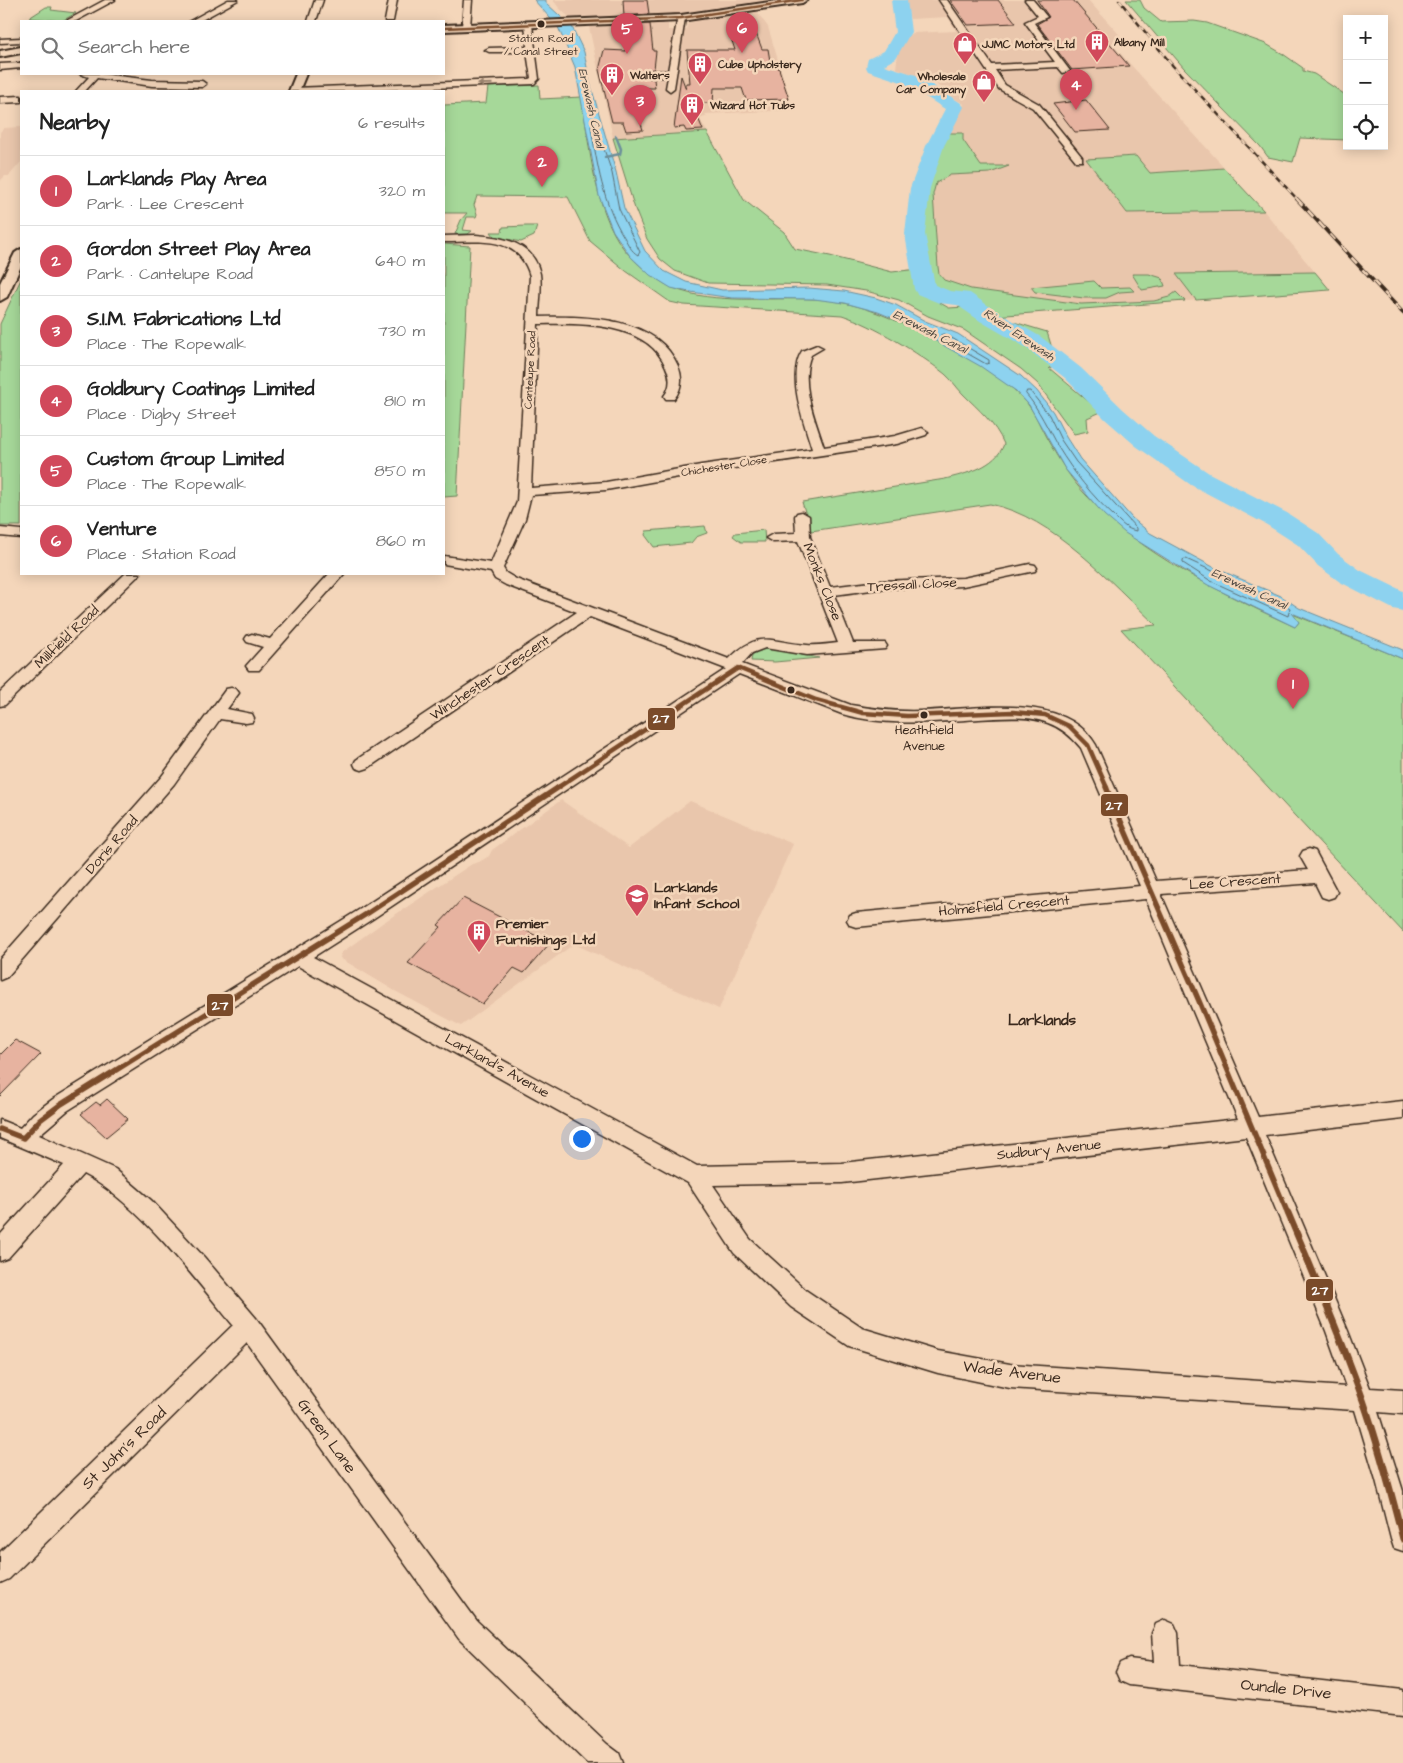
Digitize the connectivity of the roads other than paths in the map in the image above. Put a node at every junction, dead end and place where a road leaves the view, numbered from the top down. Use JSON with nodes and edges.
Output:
{"nodes":[{"id":1,"x":111,"y":0,"type":"edge"},
{"id":2,"x":234,"y":0,"type":"edge"},
{"id":3,"x":319,"y":0,"type":"edge"},
{"id":4,"x":393,"y":0,"type":"edge"},
{"id":5,"x":468,"y":0,"type":"edge"},
{"id":6,"x":802,"y":0,"type":"edge"},
{"id":7,"x":943,"y":0,"type":"edge"},
{"id":8,"x":1029,"y":0,"type":"edge"},
{"id":9,"x":681,"y":18,"type":"junction"},
{"id":10,"x":72,"y":20,"type":"edge"},
{"id":11,"x":196,"y":20,"type":"edge"},
{"id":12,"x":312,"y":20,"type":"edge"},
{"id":13,"x":389,"y":20,"type":"edge"},
{"id":14,"x":528,"y":24,"type":"junction"},
{"id":15,"x":466,"y":27,"type":"junction"},
{"id":16,"x":445,"y":28,"type":"edge"},
{"id":17,"x":20,"y":40,"type":"edge"},
{"id":18,"x":0,"y":41,"type":"edge"},
{"id":19,"x":486,"y":49,"type":"dead end"},
{"id":20,"x":532,"y":49,"type":"junction"},
{"id":21,"x":20,"y":50,"type":"edge"},
{"id":22,"x":3,"y":59,"type":"edge"},
{"id":23,"x":20,"y":66,"type":"edge"},
{"id":24,"x":989,"y":68,"type":"junction"},
{"id":25,"x":649,"y":74,"type":"dead end"},
{"id":26,"x":673,"y":74,"type":"junction"},
{"id":27,"x":95,"y":75,"type":"edge"},
{"id":28,"x":183,"y":75,"type":"edge"},
{"id":29,"x":301,"y":75,"type":"edge"},
{"id":30,"x":169,"y":84,"type":"junction"},
{"id":31,"x":202,"y":84,"type":"dead end"},
{"id":32,"x":670,"y":88,"type":"dead end"},
{"id":33,"x":81,"y":90,"type":"edge"},
{"id":34,"x":294,"y":90,"type":"edge"},
{"id":35,"x":323,"y":90,"type":"edge"},
{"id":36,"x":20,"y":98,"type":"edge"},
{"id":37,"x":0,"y":100,"type":"edge"},
{"id":38,"x":1079,"y":159,"type":"dead end"},
{"id":39,"x":445,"y":239,"type":"edge"},
{"id":40,"x":20,"y":255,"type":"edge"},
{"id":41,"x":0,"y":297,"type":"edge"},
{"id":42,"x":533,"y":321,"type":"junction"},
{"id":43,"x":817,"y":348,"type":"dead end"},
{"id":44,"x":670,"y":396,"type":"dead end"},
{"id":45,"x":922,"y":432,"type":"dead end"},
{"id":46,"x":819,"y":452,"type":"junction"},
{"id":47,"x":524,"y":492,"type":"junction"},
{"id":48,"x":802,"y":516,"type":"dead end"},
{"id":49,"x":0,"y":532,"type":"edge"},
{"id":50,"x":20,"y":534,"type":"edge"},
{"id":51,"x":804,"y":537,"type":"junction"},
{"id":52,"x":773,"y":538,"type":"dead end"},
{"id":53,"x":445,"y":560,"type":"edge"},
{"id":54,"x":988,"y":563,"type":"dead end"},
{"id":55,"x":496,"y":568,"type":"junction"},
{"id":56,"x":1030,"y":568,"type":"dead end"},
{"id":57,"x":132,"y":575,"type":"edge"},
{"id":58,"x":336,"y":575,"type":"edge"},
{"id":59,"x":997,"y":576,"type":"junction"},
{"id":60,"x":826,"y":592,"type":"junction"},
{"id":61,"x":587,"y":612,"type":"junction"},
{"id":62,"x":252,"y":639,"type":"dead end"},
{"id":63,"x":273,"y":645,"type":"junction"},
{"id":64,"x":880,"y":646,"type":"dead end"},
{"id":65,"x":848,"y":647,"type":"junction"},
{"id":66,"x":254,"y":666,"type":"dead end"},
{"id":67,"x":735,"y":667,"type":"junction"},
{"id":68,"x":231,"y":693,"type":"dead end"},
{"id":69,"x":0,"y":701,"type":"edge"},
{"id":70,"x":217,"y":713,"type":"junction"},
{"id":71,"x":246,"y":718,"type":"dead end"},
{"id":72,"x":362,"y":764,"type":"dead end"},
{"id":73,"x":1309,"y":856,"type":"dead end"},
{"id":74,"x":1320,"y":876,"type":"junction"},
{"id":75,"x":1151,"y":890,"type":"junction"},
{"id":76,"x":1328,"y":892,"type":"dead end"},
{"id":77,"x":856,"y":920,"type":"dead end"},
{"id":78,"x":299,"y":958,"type":"junction"},
{"id":79,"x":0,"y":972,"type":"edge"},
{"id":80,"x":1403,"y":1110,"type":"edge"},
{"id":81,"x":1251,"y":1127,"type":"junction"},
{"id":82,"x":0,"y":1129,"type":"edge"},
{"id":83,"x":23,"y":1138,"type":"junction"},
{"id":84,"x":80,"y":1162,"type":"junction"},
{"id":85,"x":695,"y":1176,"type":"junction"},
{"id":86,"x":0,"y":1251,"type":"edge"},
{"id":87,"x":248,"y":1326,"type":"junction"},
{"id":88,"x":1363,"y":1400,"type":"junction"},
{"id":89,"x":1403,"y":1402,"type":"edge"},
{"id":90,"x":1403,"y":1539,"type":"edge"},
{"id":91,"x":0,"y":1570,"type":"edge"},
{"id":92,"x":1165,"y":1633,"type":"dead end"},
{"id":93,"x":1129,"y":1672,"type":"dead end"},
{"id":94,"x":1168,"y":1676,"type":"junction"},
{"id":95,"x":1403,"y":1702,"type":"edge"},
{"id":96,"x":609,"y":1763,"type":"edge"}],
"edges":[{"from":1,"to":10,"type":"street"},
{"from":2,"to":11,"type":"street"},
{"from":3,"to":12,"type":"street"},
{"from":4,"to":13,"type":"street"},
{"from":5,"to":15,"type":"street"},
{"from":6,"to":9,"type":"street"},
{"from":7,"to":24,"type":"street"},
{"from":8,"to":24,"type":"street"},
{"from":9,"to":14,"type":"street"},
{"from":9,"to":26,"type":"street"},
{"from":14,"to":15,"type":"street"},
{"from":14,"to":20,"type":"street"},
{"from":15,"to":16,"type":"street"},
{"from":17,"to":18,"type":"street"},
{"from":19,"to":20,"type":"street"},
{"from":20,"to":35,"type":"street","one_way":true},
{"from":21,"to":22,"type":"street"},
{"from":22,"to":23,"type":"street"},
{"from":24,"to":38,"type":"street"},
{"from":25,"to":26,"type":"street"},
{"from":26,"to":32,"type":"street"},
{"from":27,"to":30,"type":"street"},
{"from":27,"to":33,"type":"street"},
{"from":28,"to":30,"type":"street"},
{"from":29,"to":34,"type":"street"},
{"from":30,"to":31,"type":"street"},
{"from":36,"to":37,"type":"street"},
{"from":39,"to":42,"type":"street","name":"Cantelupe Road"},
{"from":40,"to":41,"type":"street"},
{"from":42,"to":44,"type":"street"},
{"from":42,"to":47,"type":"street","name":"Cantelupe Road"},
{"from":43,"to":46,"type":"street"},
{"from":45,"to":46,"type":"street","name":"Chichester Close"},
{"from":46,"to":47,"type":"street","name":"Chichester Close"},
{"from":47,"to":55,"type":"street","name":"Cantelupe Road"},
{"from":48,"to":51,"type":"street","name":"Monks Close"},
{"from":49,"to":50,"type":"street"},
{"from":51,"to":52,"type":"street"},
{"from":51,"to":60,"type":"street","name":"Monks Close"},
{"from":53,"to":55,"type":"street"},
{"from":54,"to":59,"type":"street"},
{"from":55,"to":61,"type":"street"},
{"from":56,"to":59,"type":"street","name":"Tressall Close"},
{"from":57,"to":69,"type":"street","name":"Millfield Road"},
{"from":58,"to":63,"type":"street"},
{"from":59,"to":60,"type":"street","name":"Tressall Close"},
{"from":60,"to":65,"type":"street","name":"Monks Close"},
{"from":61,"to":67,"type":"street"},
{"from":61,"to":72,"type":"street","name":"Winchester Crescent"},
{"from":62,"to":63,"type":"street"},
{"from":63,"to":66,"type":"street"},
{"from":64,"to":65,"type":"street"},
{"from":65,"to":67,"type":"street"},
{"from":67,"to":75,"type":"street"},
{"from":67,"to":78,"type":"street"},
{"from":68,"to":70,"type":"street","name":"Doris Road"},
{"from":70,"to":71,"type":"street"},
{"from":70,"to":79,"type":"street","name":"Doris Road"},
{"from":73,"to":74,"type":"street"},
{"from":74,"to":75,"type":"street","name":"Lee Crescent"},
{"from":74,"to":76,"type":"street"},
{"from":75,"to":77,"type":"street","name":"Holmefield Crescent"},
{"from":75,"to":81,"type":"street"},
{"from":78,"to":83,"type":"street"},
{"from":78,"to":85,"type":"street","name":"Larkland's Avenue"},
{"from":80,"to":81,"type":"street","name":"Sudbury Avenue"},
{"from":81,"to":85,"type":"street","name":"Sudbury Avenue"},
{"from":81,"to":88,"type":"street"},
{"from":82,"to":83,"type":"street","name":"Green Lane"},
{"from":83,"to":84,"type":"street","name":"Green Lane"},
{"from":84,"to":86,"type":"street"},
{"from":84,"to":87,"type":"street","name":"Green Lane"},
{"from":85,"to":88,"type":"street","name":"Wade Avenue"},
{"from":87,"to":91,"type":"street","name":"St John's Road"},
{"from":87,"to":96,"type":"street","name":"Green Lane"},
{"from":88,"to":89,"type":"street","name":"Wade Avenue"},
{"from":88,"to":90,"type":"street"},
{"from":92,"to":94,"type":"street"},
{"from":93,"to":94,"type":"street","name":"Oundle Drive"},
{"from":94,"to":95,"type":"street","name":"Oundle Drive"}]}
